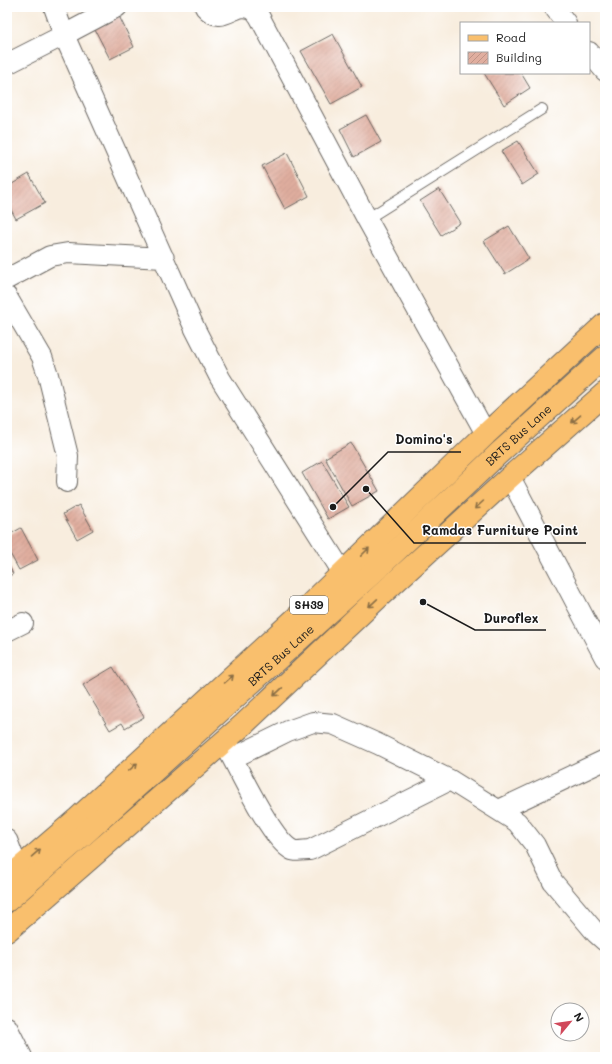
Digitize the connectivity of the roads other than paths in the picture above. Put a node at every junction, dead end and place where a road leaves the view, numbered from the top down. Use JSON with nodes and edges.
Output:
{"nodes":[{"id":1,"x":54,"y":7,"type":"edge"},
{"id":2,"x":117,"y":7,"type":"edge"},
{"id":3,"x":205,"y":7,"type":"edge"},
{"id":4,"x":554,"y":7,"type":"edge"},
{"id":5,"x":253,"y":8,"type":"edge"},
{"id":6,"x":565,"y":22,"type":"edge"},
{"id":7,"x":64,"y":34,"type":"junction"},
{"id":8,"x":590,"y":53,"type":"edge"},
{"id":9,"x":7,"y":64,"type":"edge"},
{"id":10,"x":605,"y":71,"type":"edge"},
{"id":11,"x":542,"y":109,"type":"dead end"},
{"id":12,"x":367,"y":219,"type":"junction"},
{"id":13,"x":164,"y":258,"type":"junction"},
{"id":14,"x":7,"y":279,"type":"edge"},
{"id":15,"x":7,"y":297,"type":"edge"},
{"id":16,"x":605,"y":324,"type":"edge"},
{"id":17,"x":605,"y":357,"type":"edge"},
{"id":18,"x":605,"y":393,"type":"edge"},
{"id":19,"x":486,"y":434,"type":"junction"},
{"id":20,"x":510,"y":477,"type":"junction"},
{"id":21,"x":67,"y":482,"type":"dead end"},
{"id":22,"x":343,"y":572,"type":"junction"},
{"id":23,"x":605,"y":658,"type":"edge"},
{"id":24,"x":228,"y":750,"type":"junction"},
{"id":25,"x":605,"y":760,"type":"edge"},
{"id":26,"x":450,"y":780,"type":"junction"},
{"id":27,"x":499,"y":810,"type":"junction"},
{"id":28,"x":7,"y":840,"type":"edge"},
{"id":29,"x":13,"y":874,"type":"edge"},
{"id":30,"x":7,"y":901,"type":"edge"},
{"id":31,"x":7,"y":931,"type":"edge"},
{"id":32,"x":605,"y":941,"type":"edge"},
{"id":33,"x":7,"y":1027,"type":"edge"},
{"id":34,"x":22,"y":1057,"type":"edge"}],
"edges":[{"from":1,"to":7,"type":"street"},
{"from":2,"to":7,"type":"street"},
{"from":3,"to":5,"type":"street"},
{"from":4,"to":6,"type":"street"},
{"from":5,"to":12,"type":"street"},
{"from":7,"to":9,"type":"street"},
{"from":7,"to":13,"type":"street"},
{"from":8,"to":10,"type":"street"},
{"from":11,"to":12,"type":"lane"},
{"from":12,"to":19,"type":"street"},
{"from":13,"to":14,"type":"street"},
{"from":13,"to":22,"type":"street"},
{"from":15,"to":21,"type":"street"},
{"from":16,"to":19,"type":"main road","number":"SH39"},
{"from":17,"to":30,"type":"main road","name":"BRTS Bus Lane"},
{"from":18,"to":20,"type":"main road","one_way":true},
{"from":22,"to":19,"type":"main road","number":"SH39","one_way":true},
{"from":20,"to":23,"type":"street"},
{"from":20,"to":24,"type":"main road","one_way":true},
{"from":29,"to":22,"type":"main road","number":"SH39","one_way":true},
{"from":24,"to":26,"type":"street"},
{"from":24,"to":26,"type":"street"},
{"from":24,"to":31,"type":"main road"},
{"from":25,"to":27,"type":"street"},
{"from":26,"to":27,"type":"street"},
{"from":27,"to":32,"type":"street"},
{"from":28,"to":29,"type":"street"},
{"from":33,"to":34,"type":"street"}]}
